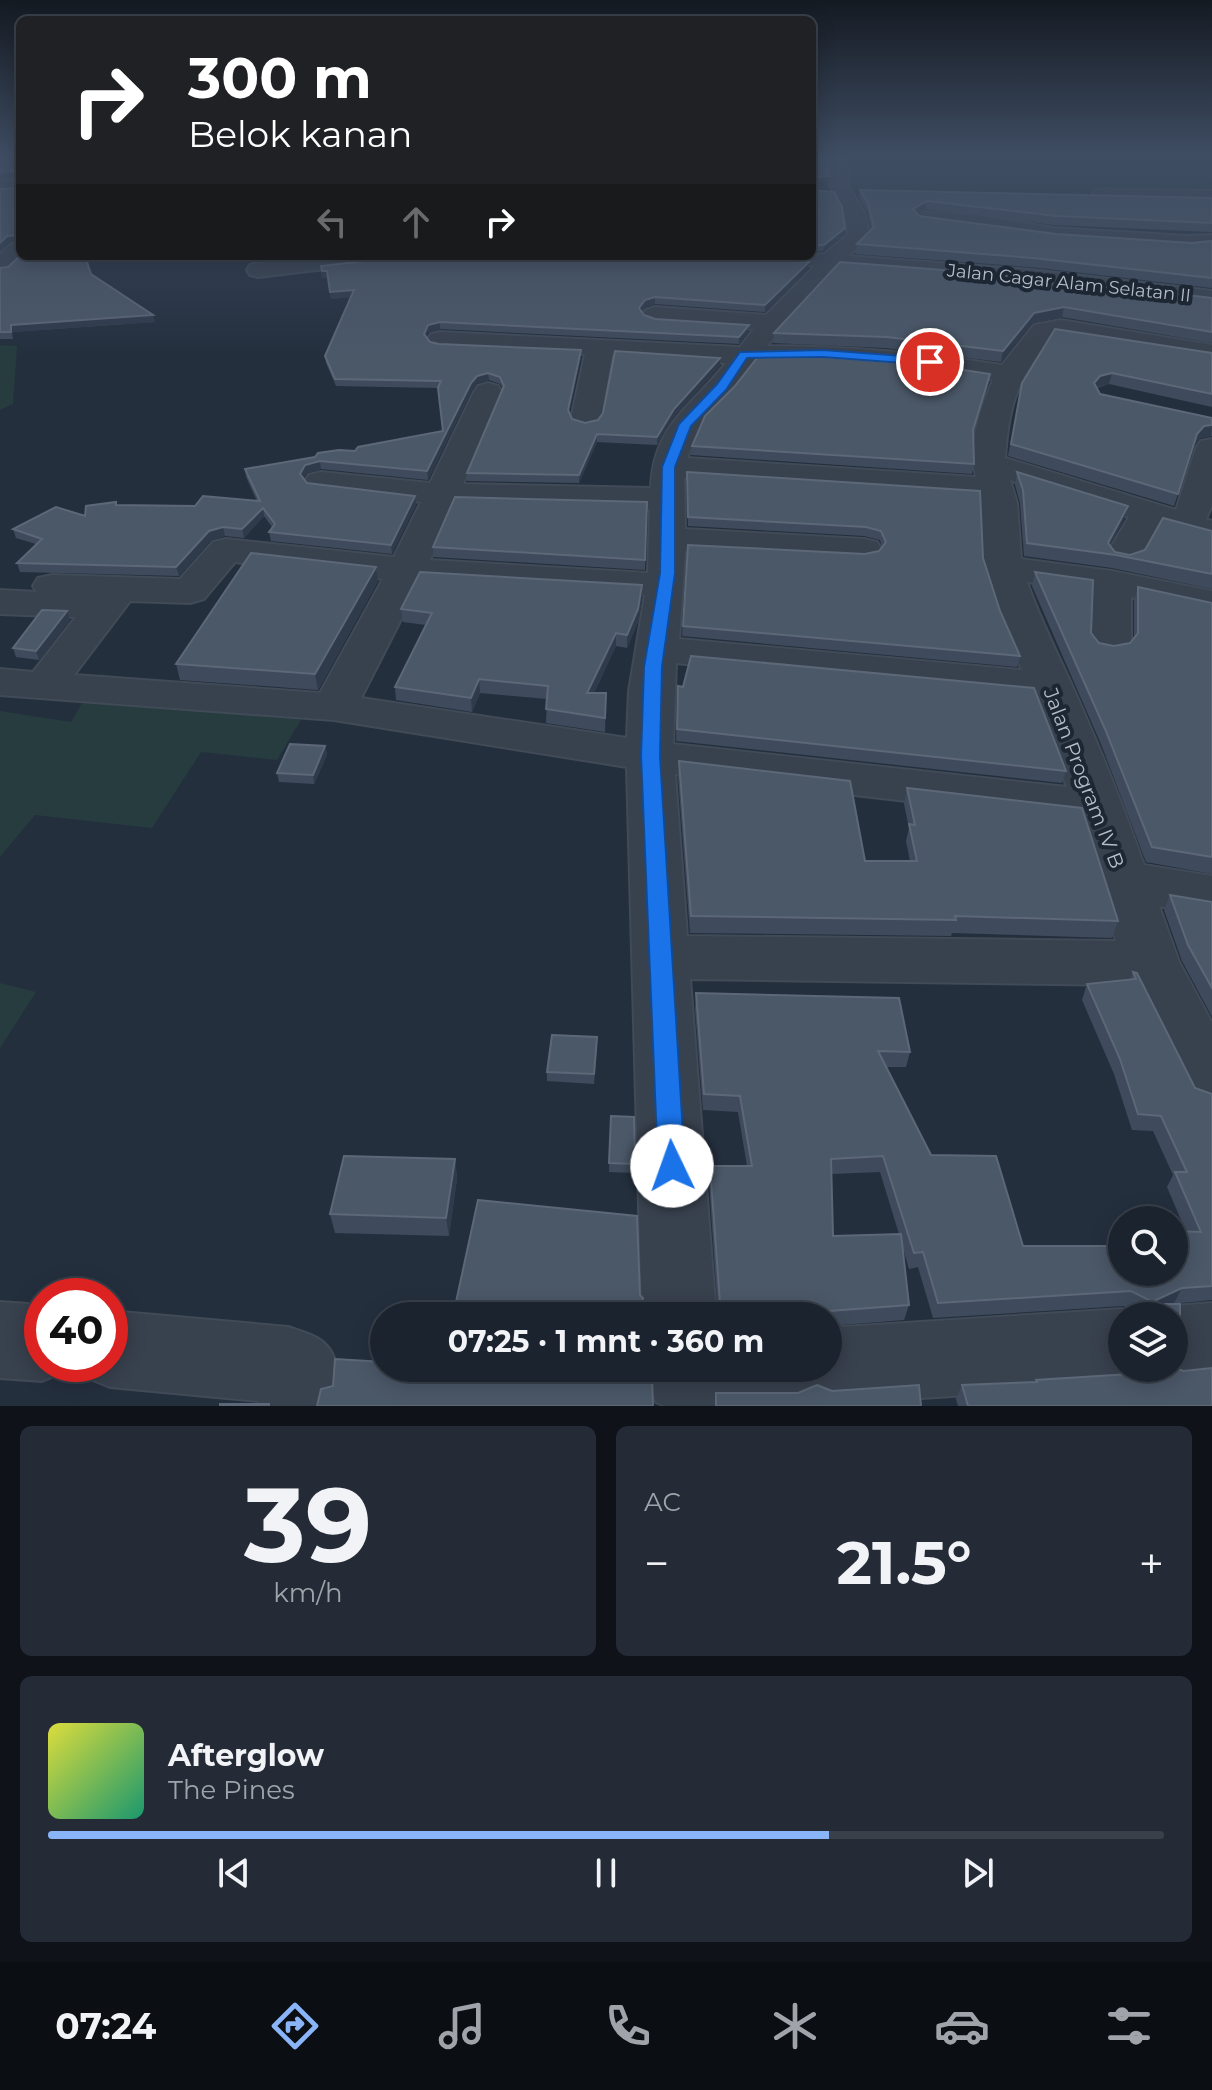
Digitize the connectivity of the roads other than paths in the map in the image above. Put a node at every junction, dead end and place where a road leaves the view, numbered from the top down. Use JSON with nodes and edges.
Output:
{"nodes":[{"id":1,"x":857,"y":223,"type":"edge"},
{"id":2,"x":981,"y":223,"type":"edge"},
{"id":3,"x":1096,"y":223,"type":"edge"},
{"id":4,"x":1099,"y":236,"type":"junction"},
{"id":5,"x":1206,"y":240,"type":"edge"},
{"id":6,"x":13,"y":249,"type":"edge"},
{"id":7,"x":356,"y":260,"type":"edge"},
{"id":8,"x":816,"y":260,"type":"edge"},
{"id":9,"x":830,"y":261,"type":"junction"},
{"id":10,"x":0,"y":266,"type":"edge"},
{"id":11,"x":258,"y":270,"type":"dead end"},
{"id":12,"x":1123,"y":287,"type":"junction"},
{"id":13,"x":1212,"y":298,"type":"edge"},
{"id":14,"x":1025,"y":308,"type":"edge"},
{"id":15,"x":655,"y":315,"type":"edge"},
{"id":16,"x":1098,"y":326,"type":"junction"},
{"id":17,"x":758,"y":339,"type":"junction"},
{"id":18,"x":440,"y":340,"type":"dead end"},
{"id":19,"x":600,"y":346,"type":"junction"},
{"id":20,"x":1212,"y":353,"type":"edge"},
{"id":21,"x":1009,"y":374,"type":"junction"},
{"id":22,"x":488,"y":392,"type":"dead end"},
{"id":23,"x":586,"y":419,"type":"edge"},
{"id":24,"x":1212,"y":448,"type":"edge"},
{"id":25,"x":993,"y":476,"type":"junction"},
{"id":26,"x":321,"y":482,"type":"edge"},
{"id":27,"x":442,"y":494,"type":"junction"},
{"id":28,"x":668,"y":502,"type":"junction"},
{"id":29,"x":1148,"y":514,"type":"junction"},
{"id":30,"x":1198,"y":529,"type":"edge"},
{"id":31,"x":864,"y":550,"type":"edge"},
{"id":32,"x":1003,"y":568,"type":"junction"},
{"id":33,"x":1119,"y":568,"type":"junction"},
{"id":34,"x":407,"y":570,"type":"junction"},
{"id":35,"x":666,"y":585,"type":"junction"},
{"id":36,"x":52,"y":586,"type":"dead end"},
{"id":37,"x":112,"y":598,"type":"junction"},
{"id":38,"x":0,"y":602,"type":"edge"},
{"id":39,"x":1212,"y":603,"type":"edge"},
{"id":40,"x":1110,"y":645,"type":"edge"},
{"id":41,"x":656,"y":649,"type":"junction"},
{"id":42,"x":0,"y":682,"type":"edge"},
{"id":43,"x":46,"y":683,"type":"junction"},
{"id":44,"x":1048,"y":685,"type":"junction"},
{"id":45,"x":334,"y":707,"type":"junction"},
{"id":46,"x":650,"y":756,"type":"junction"},
{"id":47,"x":1099,"y":807,"type":"junction"},
{"id":48,"x":1124,"y":881,"type":"junction"},
{"id":49,"x":1212,"y":896,"type":"edge"},
{"id":50,"x":661,"y":957,"type":"junction"},
{"id":51,"x":1151,"y":963,"type":"junction"},
{"id":52,"x":1212,"y":1083,"type":"edge"},
{"id":53,"x":679,"y":1302,"type":"edge"},
{"id":54,"x":0,"y":1340,"type":"edge"},
{"id":55,"x":1212,"y":1341,"type":"edge"},
{"id":56,"x":24,"y":1342,"type":"edge"},
{"id":57,"x":1188,"y":1343,"type":"edge"},
{"id":58,"x":1108,"y":1348,"type":"edge"},
{"id":59,"x":128,"y":1351,"type":"edge"},
{"id":60,"x":842,"y":1365,"type":"edge"},
{"id":61,"x":297,"y":1406,"type":"edge"}],
"edges":[{"from":1,"to":9,"type":"street"},
{"from":2,"to":4,"type":"street"},
{"from":3,"to":4,"type":"street"},
{"from":4,"to":5,"type":"street"},
{"from":6,"to":10,"type":"street"},
{"from":7,"to":11,"type":"street"},
{"from":8,"to":9,"type":"street","name":"Jalan Cagar Alam Selatan II"},
{"from":9,"to":12,"type":"street","name":"Jalan Cagar Alam Selatan II"},
{"from":9,"to":17,"type":"street"},
{"from":12,"to":13,"type":"street","name":"Jalan Cagar Alam Selatan II"},
{"from":12,"to":16,"type":"street"},
{"from":14,"to":16,"type":"street"},
{"from":15,"to":17,"type":"street"},
{"from":16,"to":20,"type":"street"},
{"from":16,"to":21,"type":"street","name":"Jalan Program IV B"},
{"from":17,"to":19,"type":"street"},
{"from":17,"to":21,"type":"street"},
{"from":17,"to":28,"type":"street"},
{"from":18,"to":19,"type":"street"},
{"from":19,"to":23,"type":"street"},
{"from":21,"to":25,"type":"street","name":"Jalan Program IV B"},
{"from":22,"to":27,"type":"street"},
{"from":24,"to":30,"type":"street"},
{"from":25,"to":28,"type":"street"},
{"from":25,"to":29,"type":"street"},
{"from":25,"to":32,"type":"street","name":"Jalan Program IV B"},
{"from":26,"to":27,"type":"street"},
{"from":27,"to":28,"type":"street"},
{"from":27,"to":34,"type":"street"},
{"from":28,"to":31,"type":"street"},
{"from":28,"to":35,"type":"street"},
{"from":29,"to":30,"type":"street"},
{"from":29,"to":33,"type":"street"},
{"from":32,"to":33,"type":"street"},
{"from":32,"to":44,"type":"street","name":"Jalan Program IV B"},
{"from":33,"to":39,"type":"street"},
{"from":33,"to":40,"type":"street"},
{"from":34,"to":35,"type":"street"},
{"from":34,"to":37,"type":"street"},
{"from":34,"to":45,"type":"street"},
{"from":35,"to":41,"type":"street"},
{"from":36,"to":37,"type":"street"},
{"from":37,"to":38,"type":"street"},
{"from":37,"to":43,"type":"street"},
{"from":41,"to":44,"type":"street"},
{"from":41,"to":46,"type":"street"},
{"from":42,"to":43,"type":"street"},
{"from":43,"to":45,"type":"street"},
{"from":44,"to":47,"type":"street","name":"Jalan Program IV B"},
{"from":45,"to":46,"type":"street"},
{"from":46,"to":47,"type":"street"},
{"from":46,"to":50,"type":"street"},
{"from":47,"to":48,"type":"street","name":"Jalan Program IV B"},
{"from":48,"to":49,"type":"street"},
{"from":48,"to":51,"type":"street","name":"Jalan Program IV B"},
{"from":50,"to":51,"type":"street"},
{"from":50,"to":53,"type":"street"},
{"from":51,"to":52,"type":"street","name":"Jalan Program IV B"},
{"from":54,"to":56,"type":"street"},
{"from":55,"to":57,"type":"street"},
{"from":58,"to":60,"type":"street"},
{"from":59,"to":61,"type":"street"}]}
